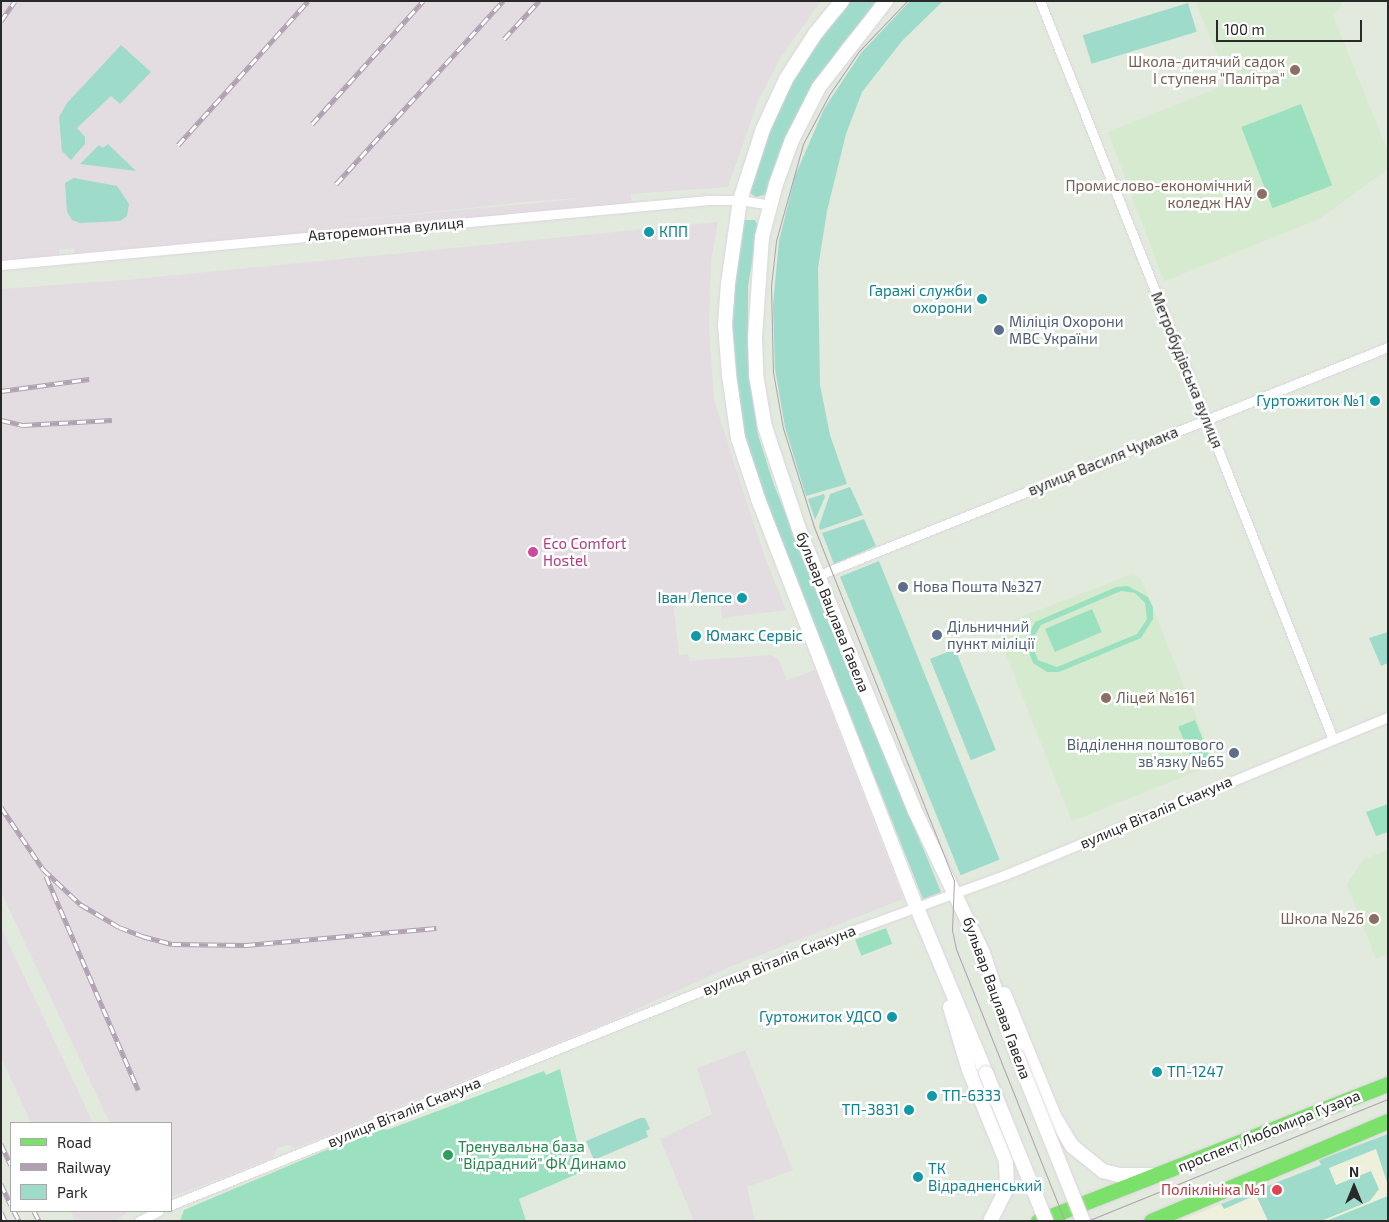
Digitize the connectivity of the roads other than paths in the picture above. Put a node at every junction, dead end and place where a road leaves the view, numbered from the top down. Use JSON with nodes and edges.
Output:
{"nodes":[{"id":1,"x":842,"y":1,"type":"edge"},
{"id":2,"x":886,"y":1,"type":"edge"},
{"id":3,"x":1040,"y":1,"type":"edge"},
{"id":4,"x":740,"y":200,"type":"junction"},
{"id":5,"x":770,"y":205,"type":"junction"},
{"id":6,"x":1,"y":264,"type":"edge"},
{"id":7,"x":1388,"y":347,"type":"edge"},
{"id":8,"x":1207,"y":419,"type":"junction"},
{"id":9,"x":819,"y":575,"type":"junction"},
{"id":10,"x":1388,"y":717,"type":"edge"},
{"id":11,"x":1333,"y":739,"type":"junction"},
{"id":12,"x":954,"y":893,"type":"junction"},
{"id":13,"x":917,"y":908,"type":"junction"},
{"id":14,"x":935,"y":951,"type":"junction"},
{"id":15,"x":983,"y":953,"type":"junction"},
{"id":16,"x":1388,"y":1084,"type":"edge"},
{"id":17,"x":1388,"y":1120,"type":"edge"},
{"id":18,"x":1160,"y":1175,"type":"junction"},
{"id":19,"x":172,"y":1206,"type":"edge"},
{"id":20,"x":1177,"y":1210,"type":"junction"},
{"id":21,"x":157,"y":1212,"type":"edge"},
{"id":22,"x":139,"y":1221,"type":"edge"},
{"id":23,"x":990,"y":1221,"type":"edge"},
{"id":24,"x":1038,"y":1221,"type":"edge"},
{"id":25,"x":1046,"y":1221,"type":"edge"},
{"id":26,"x":1083,"y":1221,"type":"edge"},
{"id":27,"x":1151,"y":1221,"type":"edge"},
{"id":28,"x":1157,"y":1221,"type":"edge"}],
"edges":[{"from":1,"to":4,"type":"main road","name":"бульвар Вацлава Гавела"},
{"from":2,"to":5,"type":"main road","name":"бульвар Вацлава Гавела"},
{"from":3,"to":8,"type":"street","name":"Метробудівська вулиця"},
{"from":4,"to":5,"type":"street","name":"Авторемонтна вулиця"},
{"from":4,"to":6,"type":"street","name":"Авторемонтна вулиця"},
{"from":4,"to":13,"type":"main road","name":"бульвар Вацлава Гавела"},
{"from":5,"to":9,"type":"main road","name":"бульвар Вацлава Гавела"},
{"from":7,"to":8,"type":"street","name":"вулиця Василя Чумака"},
{"from":8,"to":9,"type":"street","name":"вулиця Василя Чумака"},
{"from":8,"to":11,"type":"street","name":"Метробудівська вулиця"},
{"from":9,"to":12,"type":"main road","name":"бульвар Вацлава Гавела"},
{"from":10,"to":11,"type":"street","name":"вулиця Віталія Скакуна"},
{"from":11,"to":12,"type":"street","name":"вулиця Віталія Скакуна"},
{"from":12,"to":13,"type":"street","name":"вулиця Віталія Скакуна"},
{"from":12,"to":15,"type":"main road","name":"бульвар Вацлава Гавела"},
{"from":13,"to":14,"type":"main road","name":"бульвар Вацлава Гавела"},
{"from":13,"to":19,"type":"street","name":"вулиця Віталія Скакуна"},
{"from":14,"to":23,"type":"main road"},
{"from":14,"to":25,"type":"main road","name":"бульвар Вацлава Гавела","bridge":true},
{"from":15,"to":18,"type":"main road"},
{"from":15,"to":26,"type":"main road","name":"бульвар Вацлава Гавела","bridge":true},
{"from":16,"to":18,"type":"main road","name":"проспект Любомира Гузара"},
{"from":17,"to":20,"type":"main road"},
{"from":18,"to":24,"type":"main road","name":"проспект Любомира Гузара"},
{"from":20,"to":27,"type":"main road"},
{"from":20,"to":28,"type":"main road"},
{"from":21,"to":22,"type":"street"}]}
